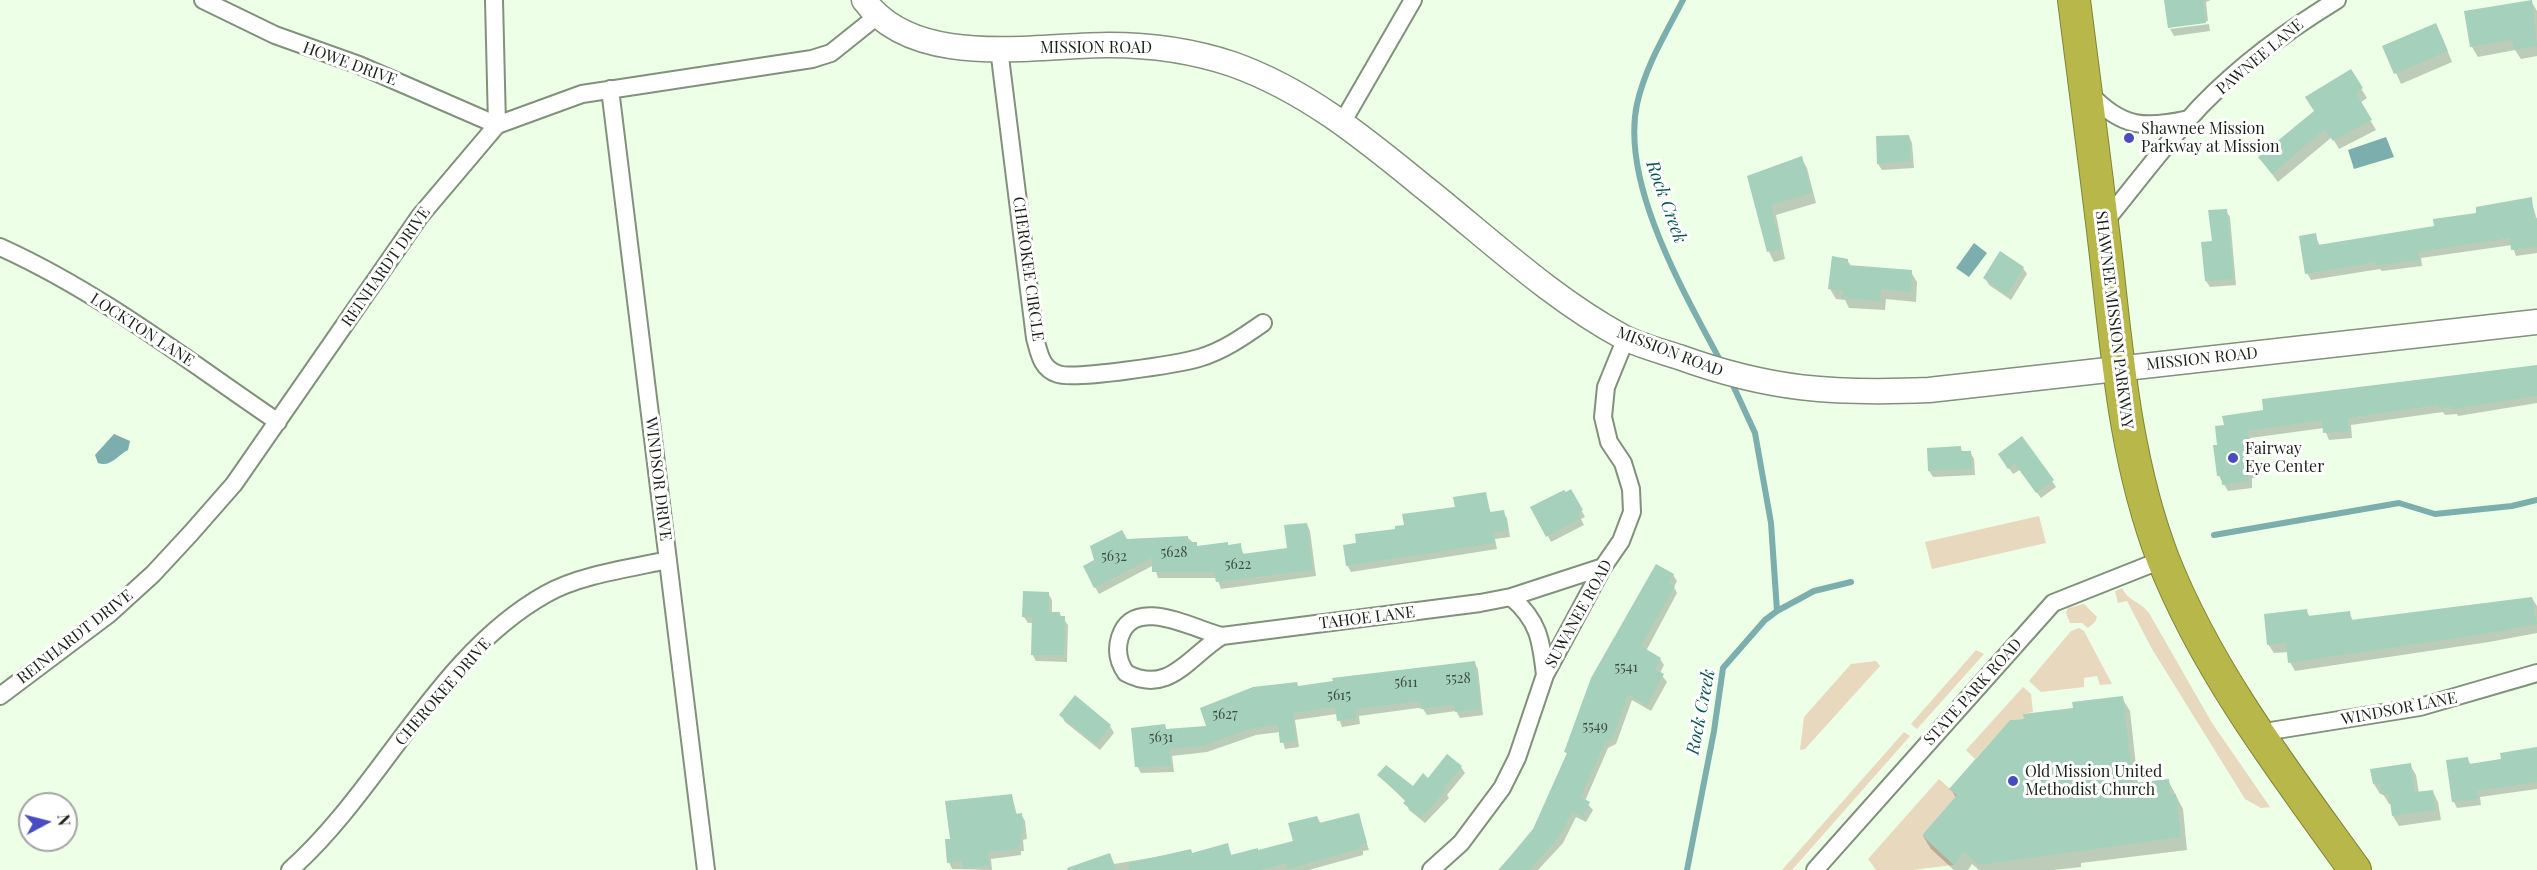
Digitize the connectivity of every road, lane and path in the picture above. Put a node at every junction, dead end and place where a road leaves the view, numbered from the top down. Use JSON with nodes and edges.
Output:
{"nodes":[{"id":1,"x":203,"y":0,"type":"edge"},
{"id":2,"x":494,"y":0,"type":"edge"},
{"id":3,"x":1413,"y":0,"type":"edge"},
{"id":4,"x":2074,"y":0,"type":"edge"},
{"id":5,"x":2337,"y":0,"type":"edge"},
{"id":6,"x":870,"y":9,"type":"edge"},
{"id":7,"x":999,"y":49,"type":"junction"},
{"id":8,"x":610,"y":89,"type":"junction"},
{"id":9,"x":2085,"y":89,"type":"junction"},
{"id":10,"x":2189,"y":120,"type":"junction"},
{"id":11,"x":1342,"y":123,"type":"junction"},
{"id":12,"x":497,"y":125,"type":"junction"},
{"id":13,"x":2102,"y":225,"type":"junction"},
{"id":14,"x":0,"y":247,"type":"edge"},
{"id":15,"x":2537,"y":322,"type":"edge"},
{"id":16,"x":1263,"y":323,"type":"dead end"},
{"id":17,"x":1634,"y":341,"type":"junction"},
{"id":18,"x":2118,"y":369,"type":"junction"},
{"id":19,"x":278,"y":422,"type":"junction"},
{"id":20,"x":668,"y":560,"type":"junction"},
{"id":21,"x":2164,"y":560,"type":"junction"},
{"id":22,"x":1603,"y":567,"type":"junction"},
{"id":23,"x":1511,"y":597,"type":"junction"},
{"id":24,"x":1222,"y":636,"type":"junction"},
{"id":25,"x":2537,"y":673,"type":"edge"},
{"id":26,"x":1545,"y":675,"type":"junction"},
{"id":27,"x":0,"y":696,"type":"edge"},
{"id":28,"x":2258,"y":733,"type":"junction"},
{"id":29,"x":290,"y":870,"type":"edge"},
{"id":30,"x":706,"y":870,"type":"edge"},
{"id":31,"x":1431,"y":870,"type":"edge"},
{"id":32,"x":1815,"y":870,"type":"edge"},
{"id":33,"x":2355,"y":870,"type":"edge"}],
"edges":[{"from":1,"to":12,"type":"street","name":"HOWE DRIVE"},
{"from":2,"to":12,"type":"street"},
{"from":3,"to":11,"type":"street"},
{"from":4,"to":9,"type":"highway","name":"SHAWNEE MISSION PARKWAY"},
{"from":5,"to":10,"type":"street","name":"PAWNEE LANE"},
{"from":6,"to":7,"type":"main road","name":"MISSION ROAD"},
{"from":6,"to":8,"type":"street","name":"REINHARDT DRIVE"},
{"from":7,"to":11,"type":"main road","name":"MISSION ROAD"},
{"from":7,"to":16,"type":"street","name":"CHEROKEE CIRCLE"},
{"from":8,"to":12,"type":"street","name":"REINHARDT DRIVE"},
{"from":8,"to":20,"type":"street","name":"WINDSOR DRIVE"},
{"from":9,"to":10,"type":"street"},
{"from":9,"to":13,"type":"highway","name":"SHAWNEE MISSION PARKWAY"},
{"from":10,"to":13,"type":"street","name":"PAWNEE LANE"},
{"from":11,"to":17,"type":"main road","name":"MISSION ROAD"},
{"from":12,"to":19,"type":"street","name":"REINHARDT DRIVE"},
{"from":13,"to":18,"type":"highway","name":"SHAWNEE MISSION PARKWAY"},
{"from":14,"to":19,"type":"street","name":"LOCKTON LANE"},
{"from":15,"to":18,"type":"main road","name":"MISSION ROAD"},
{"from":17,"to":18,"type":"main road","name":"MISSION ROAD"},
{"from":17,"to":22,"type":"street","name":"SUWANEE ROAD"},
{"from":18,"to":21,"type":"highway","name":"SHAWNEE MISSION PARKWAY"},
{"from":19,"to":27,"type":"street","name":"REINHARDT DRIVE"},
{"from":20,"to":29,"type":"street","name":"CHEROKEE DRIVE"},
{"from":20,"to":30,"type":"street","name":"WINDSOR DRIVE"},
{"from":21,"to":28,"type":"highway","name":"SHAWNEE MISSION PARKWAY"},
{"from":21,"to":32,"type":"street","name":"STATE PARK ROAD"},
{"from":22,"to":23,"type":"street","name":"TAHOE LANE"},
{"from":22,"to":26,"type":"street","name":"SUWANEE ROAD"},
{"from":23,"to":24,"type":"street","name":"TAHOE LANE"},
{"from":23,"to":26,"type":"street"},
{"from":24,"to":24,"type":"street","name":"TAHOE LANE"},
{"from":25,"to":28,"type":"street","name":"WINDSOR LANE"},
{"from":26,"to":31,"type":"street","name":"SUWANEE ROAD"},
{"from":28,"to":33,"type":"highway","name":"SHAWNEE MISSION PARKWAY"}]}
